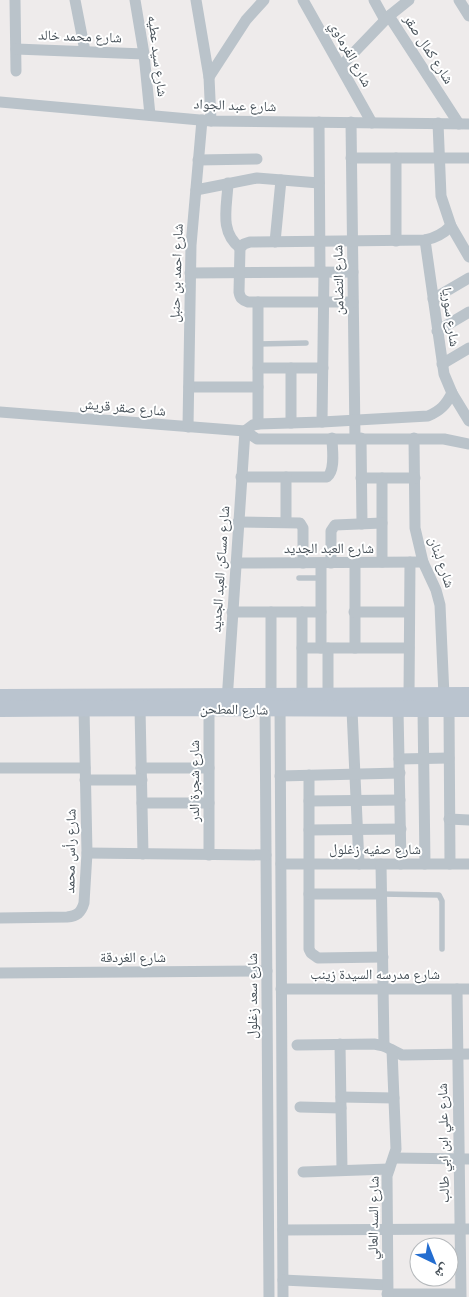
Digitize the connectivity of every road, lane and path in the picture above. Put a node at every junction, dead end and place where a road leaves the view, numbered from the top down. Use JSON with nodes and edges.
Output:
{"nodes":[{"id":1,"x":15,"y":0,"type":"edge"},
{"id":2,"x":76,"y":0,"type":"edge"},
{"id":3,"x":135,"y":0,"type":"edge"},
{"id":4,"x":196,"y":0,"type":"edge"},
{"id":5,"x":264,"y":0,"type":"edge"},
{"id":6,"x":303,"y":0,"type":"edge"},
{"id":7,"x":374,"y":0,"type":"edge"},
{"id":8,"x":409,"y":0,"type":"edge"},
{"id":9,"x":387,"y":18,"type":"junction"},
{"id":10,"x":16,"y":49,"type":"junction"},
{"id":11,"x":85,"y":51,"type":"junction"},
{"id":12,"x":144,"y":54,"type":"junction"},
{"id":13,"x":341,"y":66,"type":"junction"},
{"id":14,"x":16,"y":71,"type":"dead end"},
{"id":15,"x":208,"y":77,"type":"junction"},
{"id":16,"x":0,"y":102,"type":"edge"},
{"id":17,"x":150,"y":115,"type":"junction"},
{"id":18,"x":207,"y":120,"type":"junction"},
{"id":19,"x":319,"y":122,"type":"junction"},
{"id":20,"x":351,"y":122,"type":"junction"},
{"id":21,"x":372,"y":123,"type":"junction"},
{"id":22,"x":438,"y":123,"type":"junction"},
{"id":23,"x":464,"y":124,"type":"edge"},
{"id":24,"x":351,"y":158,"type":"junction"},
{"id":25,"x":396,"y":158,"type":"junction"},
{"id":26,"x":438,"y":158,"type":"junction"},
{"id":27,"x":469,"y":158,"type":"edge"},
{"id":28,"x":257,"y":159,"type":"dead end"},
{"id":29,"x":198,"y":160,"type":"junction"},
{"id":30,"x":281,"y":180,"type":"junction"},
{"id":31,"x":319,"y":183,"type":"junction"},
{"id":32,"x":228,"y":184,"type":"junction"},
{"id":33,"x":196,"y":190,"type":"junction"},
{"id":34,"x":451,"y":226,"type":"junction"},
{"id":35,"x":425,"y":240,"type":"junction"},
{"id":36,"x":396,"y":241,"type":"junction"},
{"id":37,"x":275,"y":242,"type":"junction"},
{"id":38,"x":320,"y":242,"type":"junction"},
{"id":39,"x":352,"y":242,"type":"junction"},
{"id":40,"x":240,"y":248,"type":"junction"},
{"id":41,"x":469,"y":257,"type":"edge"},
{"id":42,"x":240,"y":272,"type":"junction"},
{"id":43,"x":322,"y":272,"type":"junction"},
{"id":44,"x":353,"y":272,"type":"junction"},
{"id":45,"x":190,"y":273,"type":"junction"},
{"id":46,"x":469,"y":278,"type":"edge"},
{"id":47,"x":433,"y":299,"type":"junction"},
{"id":48,"x":258,"y":302,"type":"junction"},
{"id":49,"x":324,"y":302,"type":"junction"},
{"id":50,"x":353,"y":302,"type":"junction"},
{"id":51,"x":469,"y":312,"type":"edge"},
{"id":52,"x":437,"y":331,"type":"junction"},
{"id":53,"x":306,"y":343,"type":"dead end"},
{"id":54,"x":258,"y":344,"type":"junction"},
{"id":55,"x":468,"y":351,"type":"edge"},
{"id":56,"x":442,"y":364,"type":"junction"},
{"id":57,"x":258,"y":368,"type":"junction"},
{"id":58,"x":291,"y":368,"type":"junction"},
{"id":59,"x":323,"y":368,"type":"junction"},
{"id":60,"x":189,"y":387,"type":"junction"},
{"id":61,"x":258,"y":387,"type":"junction"},
{"id":62,"x":452,"y":393,"type":"junction"},
{"id":63,"x":0,"y":412,"type":"edge"},
{"id":64,"x":355,"y":420,"type":"junction"},
{"id":65,"x":469,"y":421,"type":"edge"},
{"id":66,"x":322,"y":422,"type":"junction"},
{"id":67,"x":291,"y":423,"type":"junction"},
{"id":68,"x":258,"y":424,"type":"junction"},
{"id":69,"x":188,"y":427,"type":"junction"},
{"id":70,"x":245,"y":431,"type":"junction"},
{"id":71,"x":332,"y":438,"type":"junction"},
{"id":72,"x":358,"y":438,"type":"junction"},
{"id":73,"x":414,"y":438,"type":"junction"},
{"id":74,"x":469,"y":444,"type":"edge"},
{"id":75,"x":241,"y":477,"type":"junction"},
{"id":76,"x":286,"y":477,"type":"junction"},
{"id":77,"x":362,"y":478,"type":"junction"},
{"id":78,"x":382,"y":478,"type":"junction"},
{"id":79,"x":415,"y":478,"type":"junction"},
{"id":80,"x":238,"y":522,"type":"junction"},
{"id":81,"x":286,"y":522,"type":"junction"},
{"id":82,"x":382,"y":523,"type":"junction"},
{"id":83,"x":362,"y":524,"type":"junction"},
{"id":84,"x":382,"y":562,"type":"junction"},
{"id":85,"x":410,"y":562,"type":"junction"},
{"id":86,"x":423,"y":562,"type":"junction"},
{"id":87,"x":236,"y":563,"type":"junction"},
{"id":88,"x":302,"y":563,"type":"junction"},
{"id":89,"x":326,"y":563,"type":"junction"},
{"id":90,"x":354,"y":563,"type":"junction"},
{"id":91,"x":299,"y":578,"type":"dead end"},
{"id":92,"x":321,"y":578,"type":"junction"},
{"id":93,"x":232,"y":612,"type":"junction"},
{"id":94,"x":271,"y":612,"type":"junction"},
{"id":95,"x":302,"y":612,"type":"junction"},
{"id":96,"x":321,"y":612,"type":"junction"},
{"id":97,"x":354,"y":612,"type":"junction"},
{"id":98,"x":409,"y":612,"type":"junction"},
{"id":99,"x":302,"y":648,"type":"junction"},
{"id":100,"x":325,"y":648,"type":"junction"},
{"id":101,"x":354,"y":648,"type":"junction"},
{"id":102,"x":410,"y":648,"type":"junction"},
{"id":103,"x":469,"y":695,"type":"edge"},
{"id":104,"x":302,"y":696,"type":"junction"},
{"id":105,"x":328,"y":696,"type":"junction"},
{"id":106,"x":409,"y":696,"type":"junction"},
{"id":107,"x":0,"y":697,"type":"edge"},
{"id":108,"x":272,"y":701,"type":"junction"},
{"id":109,"x":227,"y":702,"type":"junction"},
{"id":110,"x":446,"y":702,"type":"junction"},
{"id":111,"x":84,"y":708,"type":"junction"},
{"id":112,"x":140,"y":708,"type":"junction"},
{"id":113,"x":208,"y":708,"type":"junction"},
{"id":114,"x":0,"y":709,"type":"edge"},
{"id":115,"x":423,"y":709,"type":"junction"},
{"id":116,"x":469,"y":709,"type":"edge"},
{"id":117,"x":352,"y":710,"type":"junction"},
{"id":118,"x":398,"y":710,"type":"junction"},
{"id":119,"x":424,"y":758,"type":"junction"},
{"id":120,"x":449,"y":758,"type":"junction"},
{"id":121,"x":399,"y":759,"type":"junction"},
{"id":122,"x":0,"y":768,"type":"edge"},
{"id":123,"x":85,"y":768,"type":"junction"},
{"id":124,"x":208,"y":768,"type":"junction"},
{"id":125,"x":400,"y":773,"type":"junction"},
{"id":126,"x":142,"y":774,"type":"junction"},
{"id":127,"x":355,"y":774,"type":"junction"},
{"id":128,"x":309,"y":775,"type":"junction"},
{"id":129,"x":280,"y":776,"type":"junction"},
{"id":130,"x":85,"y":780,"type":"junction"},
{"id":131,"x":356,"y":800,"type":"junction"},
{"id":132,"x":400,"y":800,"type":"junction"},
{"id":133,"x":309,"y":801,"type":"junction"},
{"id":134,"x":142,"y":803,"type":"junction"},
{"id":135,"x":208,"y":803,"type":"junction"},
{"id":136,"x":450,"y":820,"type":"junction"},
{"id":137,"x":469,"y":820,"type":"edge"},
{"id":138,"x":309,"y":830,"type":"junction"},
{"id":139,"x":358,"y":830,"type":"junction"},
{"id":140,"x":401,"y":830,"type":"junction"},
{"id":141,"x":86,"y":853,"type":"junction"},
{"id":142,"x":143,"y":854,"type":"junction"},
{"id":143,"x":209,"y":855,"type":"junction"},
{"id":144,"x":266,"y":856,"type":"junction"},
{"id":145,"x":281,"y":864,"type":"junction"},
{"id":146,"x":309,"y":864,"type":"junction"},
{"id":147,"x":359,"y":864,"type":"junction"},
{"id":148,"x":381,"y":864,"type":"junction"},
{"id":149,"x":402,"y":864,"type":"junction"},
{"id":150,"x":425,"y":864,"type":"junction"},
{"id":151,"x":450,"y":864,"type":"junction"},
{"id":152,"x":469,"y":864,"type":"edge"},
{"id":153,"x":309,"y":894,"type":"junction"},
{"id":154,"x":381,"y":894,"type":"junction"},
{"id":155,"x":0,"y":918,"type":"edge"},
{"id":156,"x":442,"y":948,"type":"dead end"},
{"id":157,"x":382,"y":958,"type":"junction"},
{"id":158,"x":267,"y":971,"type":"junction"},
{"id":159,"x":0,"y":973,"type":"edge"},
{"id":160,"x":282,"y":989,"type":"junction"},
{"id":161,"x":383,"y":989,"type":"junction"},
{"id":162,"x":457,"y":989,"type":"junction"},
{"id":163,"x":469,"y":989,"type":"edge"},
{"id":164,"x":340,"y":1044,"type":"junction"},
{"id":165,"x":297,"y":1045,"type":"dead end"},
{"id":166,"x":388,"y":1048,"type":"junction"},
{"id":167,"x":463,"y":1054,"type":"edge"},
{"id":168,"x":394,"y":1098,"type":"junction"},
{"id":169,"x":341,"y":1102,"type":"junction"},
{"id":170,"x":300,"y":1107,"type":"dead end"},
{"id":171,"x":464,"y":1159,"type":"edge"},
{"id":172,"x":392,"y":1163,"type":"junction"},
{"id":173,"x":342,"y":1170,"type":"junction"},
{"id":174,"x":304,"y":1172,"type":"dead end"},
{"id":175,"x":387,"y":1229,"type":"junction"},
{"id":176,"x":464,"y":1229,"type":"edge"},
{"id":177,"x":283,"y":1230,"type":"junction"},
{"id":178,"x":283,"y":1280,"type":"junction"},
{"id":179,"x":387,"y":1292,"type":"edge"},
{"id":180,"x":460,"y":1295,"type":"edge"},
{"id":181,"x":269,"y":1297,"type":"edge"},
{"id":182,"x":284,"y":1297,"type":"edge"}],
"edges":[{"from":1,"to":10,"type":"street"},
{"from":2,"to":11,"type":"street"},
{"from":3,"to":12,"type":"street","name":"شارع سيد عطيه"},
{"from":4,"to":15,"type":"street","name":"شارع احمد بن حنبل"},
{"from":5,"to":15,"type":"street"},
{"from":6,"to":13,"type":"street","name":"شارع الفرماوي"},
{"from":7,"to":9,"type":"street","name":"شارع كمال صقر"},
{"from":8,"to":9,"type":"street"},
{"from":9,"to":13,"type":"street"},
{"from":9,"to":23,"type":"street","name":"شارع كمال صقر"},
{"from":10,"to":11,"type":"street","name":"شارع محمد خالد"},
{"from":10,"to":14,"type":"street"},
{"from":11,"to":12,"type":"street","name":"شارع محمد خالد"},
{"from":12,"to":17,"type":"street","name":"شارع سيد عطيه"},
{"from":13,"to":21,"type":"street","name":"شارع الفرماوي"},
{"from":15,"to":18,"type":"street","name":"شارع احمد بن حنبل"},
{"from":16,"to":17,"type":"street","name":"شارع عبد الجواد"},
{"from":17,"to":18,"type":"street","name":"شارع عبد الجواد"},
{"from":18,"to":19,"type":"street","name":"شارع عبد الجواد"},
{"from":18,"to":29,"type":"street","name":"شارع احمد بن حنبل"},
{"from":19,"to":20,"type":"street","name":"شارع عبد الجواد"},
{"from":19,"to":31,"type":"street"},
{"from":20,"to":21,"type":"street","name":"شارع عبد الجواد"},
{"from":20,"to":24,"type":"street","name":"شارع التضامن"},
{"from":21,"to":22,"type":"street","name":"شارع عبد الجواد"},
{"from":22,"to":23,"type":"street","name":"شارع عبد الجواد"},
{"from":22,"to":26,"type":"street"},
{"from":24,"to":25,"type":"street"},
{"from":24,"to":39,"type":"street","name":"شارع التضامن"},
{"from":25,"to":26,"type":"street"},
{"from":25,"to":36,"type":"street"},
{"from":26,"to":27,"type":"street"},
{"from":26,"to":34,"type":"street"},
{"from":28,"to":29,"type":"street"},
{"from":29,"to":33,"type":"street","name":"شارع احمد بن حنبل"},
{"from":30,"to":31,"type":"street"},
{"from":30,"to":32,"type":"street"},
{"from":30,"to":37,"type":"street"},
{"from":31,"to":38,"type":"street"},
{"from":32,"to":33,"type":"street"},
{"from":32,"to":40,"type":"street"},
{"from":33,"to":45,"type":"street","name":"شارع احمد بن حنبل"},
{"from":34,"to":35,"type":"street"},
{"from":34,"to":41,"type":"street"},
{"from":35,"to":36,"type":"street"},
{"from":35,"to":47,"type":"street","name":"شارع سوريا"},
{"from":36,"to":39,"type":"street"},
{"from":37,"to":38,"type":"street"},
{"from":37,"to":40,"type":"street"},
{"from":38,"to":39,"type":"street"},
{"from":38,"to":43,"type":"street"},
{"from":39,"to":44,"type":"street","name":"شارع التضامن"},
{"from":40,"to":42,"type":"street"},
{"from":42,"to":43,"type":"street"},
{"from":42,"to":45,"type":"street"},
{"from":42,"to":48,"type":"street"},
{"from":43,"to":44,"type":"street"},
{"from":43,"to":49,"type":"street"},
{"from":44,"to":50,"type":"street","name":"شارع التضامن"},
{"from":45,"to":60,"type":"street","name":"شارع احمد بن حنبل"},
{"from":46,"to":47,"type":"street"},
{"from":47,"to":52,"type":"street","name":"شارع سوريا"},
{"from":48,"to":49,"type":"street"},
{"from":48,"to":54,"type":"street"},
{"from":49,"to":50,"type":"street"},
{"from":49,"to":59,"type":"street"},
{"from":50,"to":64,"type":"street","name":"شارع التضامن"},
{"from":51,"to":52,"type":"street"},
{"from":52,"to":56,"type":"street","name":"شارع سوريا"},
{"from":53,"to":54,"type":"lane"},
{"from":54,"to":57,"type":"street"},
{"from":55,"to":56,"type":"street"},
{"from":56,"to":62,"type":"street","name":"شارع سوريا"},
{"from":57,"to":58,"type":"street"},
{"from":57,"to":61,"type":"street"},
{"from":58,"to":59,"type":"street"},
{"from":58,"to":67,"type":"street"},
{"from":59,"to":66,"type":"street"},
{"from":60,"to":61,"type":"street"},
{"from":60,"to":69,"type":"street","name":"شارع احمد بن حنبل"},
{"from":61,"to":68,"type":"street"},
{"from":62,"to":64,"type":"street"},
{"from":62,"to":65,"type":"street","name":"شارع سوريا"},
{"from":63,"to":69,"type":"street","name":"شارع صقر قريش"},
{"from":64,"to":66,"type":"street"},
{"from":64,"to":72,"type":"street","name":"شارع التضامن"},
{"from":66,"to":67,"type":"street"},
{"from":67,"to":68,"type":"street"},
{"from":68,"to":70,"type":"street"},
{"from":69,"to":70,"type":"street","name":"شارع صقر قريش"},
{"from":70,"to":71,"type":"street","name":"شارع صقر قريش"},
{"from":70,"to":75,"type":"street","name":"شارع مساكن العبد الجديد"},
{"from":71,"to":72,"type":"street","name":"شارع صقر قريش"},
{"from":71,"to":76,"type":"street"},
{"from":72,"to":73,"type":"street","name":"شارع صقر قريش"},
{"from":72,"to":77,"type":"street","name":"شارع التضامن"},
{"from":73,"to":74,"type":"street","name":"شارع صقر قريش"},
{"from":73,"to":79,"type":"street","name":"شارع لبنان"},
{"from":75,"to":76,"type":"street"},
{"from":75,"to":80,"type":"street","name":"شارع مساكن العبد الجديد"},
{"from":76,"to":81,"type":"street"},
{"from":77,"to":78,"type":"street"},
{"from":77,"to":83,"type":"street","name":"شارع التضامن"},
{"from":78,"to":79,"type":"street"},
{"from":78,"to":82,"type":"street"},
{"from":79,"to":86,"type":"street","name":"شارع لبنان"},
{"from":80,"to":81,"type":"street"},
{"from":80,"to":87,"type":"street","name":"شارع مساكن العبد الجديد"},
{"from":81,"to":88,"type":"street"},
{"from":82,"to":83,"type":"street"},
{"from":82,"to":84,"type":"street"},
{"from":83,"to":89,"type":"street"},
{"from":84,"to":85,"type":"street","name":"شارع العبد الجديد"},
{"from":84,"to":90,"type":"street","name":"شارع العبد الجديد"},
{"from":85,"to":86,"type":"street","name":"شارع العبد الجديد"},
{"from":85,"to":98,"type":"street"},
{"from":86,"to":110,"type":"street","name":"شارع لبنان"},
{"from":87,"to":88,"type":"street","name":"شارع العبد الجديد"},
{"from":87,"to":93,"type":"street","name":"شارع مساكن العبد الجديد"},
{"from":88,"to":89,"type":"street","name":"شارع العبد الجديد"},
{"from":89,"to":90,"type":"street","name":"شارع العبد الجديد"},
{"from":89,"to":92,"type":"street"},
{"from":90,"to":97,"type":"street"},
{"from":91,"to":92,"type":"lane"},
{"from":92,"to":96,"type":"street"},
{"from":93,"to":94,"type":"street"},
{"from":93,"to":109,"type":"street","name":"شارع مساكن العبد الجديد"},
{"from":94,"to":95,"type":"street"},
{"from":94,"to":108,"type":"street"},
{"from":95,"to":96,"type":"street"},
{"from":95,"to":99,"type":"street"},
{"from":96,"to":100,"type":"street"},
{"from":97,"to":98,"type":"street"},
{"from":97,"to":101,"type":"street"},
{"from":98,"to":102,"type":"street"},
{"from":99,"to":100,"type":"street"},
{"from":99,"to":104,"type":"street"},
{"from":100,"to":101,"type":"street"},
{"from":100,"to":105,"type":"street"},
{"from":101,"to":102,"type":"street"},
{"from":102,"to":106,"type":"street"},
{"from":103,"to":110,"type":"street","name":"شارع المطحن"},
{"from":104,"to":105,"type":"street","name":"شارع المطحن"},
{"from":104,"to":108,"type":"street","name":"شارع المطحن"},
{"from":105,"to":106,"type":"street","name":"شارع المطحن"},
{"from":106,"to":110,"type":"street","name":"شارع المطحن"},
{"from":107,"to":109,"type":"street","name":"شارع المطحن"},
{"from":108,"to":109,"type":"street","name":"شارع المطحن"},
{"from":108,"to":117,"type":"street","name":"شارع المطحن"},
{"from":108,"to":129,"type":"street"},
{"from":108,"to":144,"type":"street","name":"شارع سعد زغلول"},
{"from":109,"to":113,"type":"street","name":"شارع المطحن"},
{"from":110,"to":115,"type":"street","name":"شارع المطحن"},
{"from":110,"to":116,"type":"street","name":"شارع المطحن"},
{"from":110,"to":120,"type":"street","name":"شارع لبنان"},
{"from":111,"to":112,"type":"street","name":"شارع المطحن"},
{"from":111,"to":114,"type":"street","name":"شارع المطحن"},
{"from":111,"to":123,"type":"street","name":"شارع رأس محمد"},
{"from":112,"to":113,"type":"street","name":"شارع المطحن"},
{"from":112,"to":126,"type":"street"},
{"from":113,"to":124,"type":"street","name":"شارع شجرة الدر"},
{"from":115,"to":118,"type":"street","name":"شارع المطحن"},
{"from":115,"to":119,"type":"street"},
{"from":117,"to":118,"type":"street","name":"شارع المطحن"},
{"from":117,"to":127,"type":"street"},
{"from":118,"to":121,"type":"street"},
{"from":119,"to":120,"type":"street"},
{"from":119,"to":121,"type":"street"},
{"from":119,"to":150,"type":"street"},
{"from":120,"to":136,"type":"street","name":"شارع لبنان"},
{"from":121,"to":125,"type":"street"},
{"from":122,"to":123,"type":"street"},
{"from":123,"to":130,"type":"street","name":"شارع رأس محمد"},
{"from":124,"to":126,"type":"street"},
{"from":124,"to":135,"type":"street","name":"شارع شجرة الدر"},
{"from":125,"to":127,"type":"street"},
{"from":125,"to":132,"type":"street"},
{"from":126,"to":130,"type":"street"},
{"from":126,"to":134,"type":"street"},
{"from":127,"to":128,"type":"street"},
{"from":127,"to":131,"type":"street"},
{"from":128,"to":129,"type":"street"},
{"from":128,"to":133,"type":"street"},
{"from":129,"to":145,"type":"street"},
{"from":130,"to":141,"type":"street","name":"شارع رأس محمد"},
{"from":131,"to":132,"type":"street"},
{"from":131,"to":133,"type":"street"},
{"from":131,"to":139,"type":"street"},
{"from":132,"to":140,"type":"street"},
{"from":133,"to":138,"type":"street"},
{"from":134,"to":135,"type":"street"},
{"from":134,"to":142,"type":"street"},
{"from":135,"to":143,"type":"street","name":"شارع شجرة الدر"},
{"from":136,"to":137,"type":"street"},
{"from":136,"to":151,"type":"street","name":"شارع لبنان"},
{"from":138,"to":139,"type":"street"},
{"from":138,"to":146,"type":"street"},
{"from":139,"to":140,"type":"street"},
{"from":139,"to":147,"type":"street"},
{"from":140,"to":149,"type":"street"},
{"from":141,"to":142,"type":"street"},
{"from":141,"to":155,"type":"street","name":"شارع رأس محمد"},
{"from":142,"to":143,"type":"street"},
{"from":143,"to":144,"type":"street"},
{"from":144,"to":158,"type":"street","name":"شارع سعد زغلول"},
{"from":145,"to":146,"type":"street","name":"شارع صفيه زغلول"},
{"from":145,"to":160,"type":"street"},
{"from":146,"to":147,"type":"street","name":"شارع صفيه زغلول"},
{"from":146,"to":153,"type":"street"},
{"from":147,"to":148,"type":"street","name":"شارع صفيه زغلول"},
{"from":148,"to":149,"type":"street","name":"شارع صفيه زغلول"},
{"from":148,"to":154,"type":"street","name":"شارع السد العالي"},
{"from":149,"to":150,"type":"street","name":"شارع صفيه زغلول"},
{"from":150,"to":151,"type":"street","name":"شارع صفيه زغلول"},
{"from":151,"to":152,"type":"street","name":"شارع صفيه زغلول"},
{"from":153,"to":154,"type":"street"},
{"from":153,"to":157,"type":"street"},
{"from":154,"to":156,"type":"lane"},
{"from":154,"to":157,"type":"street","name":"شارع السد العالي"},
{"from":157,"to":161,"type":"street","name":"شارع السد العالي"},
{"from":158,"to":159,"type":"street","name":"شارع الغردقة"},
{"from":158,"to":181,"type":"street","name":"شارع سعد زغلول"},
{"from":160,"to":161,"type":"street","name":"شارع مدرسه السيدة زينب"},
{"from":160,"to":177,"type":"street"},
{"from":161,"to":162,"type":"street","name":"شارع مدرسه السيدة زينب"},
{"from":161,"to":166,"type":"street","name":"شارع السد العالي"},
{"from":162,"to":163,"type":"street","name":"شارع مدرسه السيدة زينب"},
{"from":162,"to":167,"type":"street","name":"شارع علي ابن ابي طالب"},
{"from":164,"to":165,"type":"street"},
{"from":164,"to":166,"type":"street"},
{"from":164,"to":169,"type":"street"},
{"from":166,"to":167,"type":"street"},
{"from":166,"to":168,"type":"street","name":"شارع السد العالي"},
{"from":167,"to":171,"type":"street","name":"شارع علي ابن ابي طالب"},
{"from":168,"to":169,"type":"street"},
{"from":168,"to":172,"type":"street","name":"شارع السد العالي"},
{"from":169,"to":170,"type":"street"},
{"from":169,"to":173,"type":"street"},
{"from":171,"to":172,"type":"street"},
{"from":171,"to":176,"type":"street","name":"شارع علي ابن ابي طالب"},
{"from":172,"to":173,"type":"street"},
{"from":172,"to":175,"type":"street","name":"شارع السد العالي"},
{"from":173,"to":174,"type":"street"},
{"from":175,"to":176,"type":"street"},
{"from":175,"to":177,"type":"street"},
{"from":175,"to":179,"type":"street","name":"شارع السد العالي"},
{"from":176,"to":180,"type":"street","name":"شارع علي ابن ابي طالب"},
{"from":177,"to":178,"type":"street"},
{"from":178,"to":179,"type":"street"},
{"from":178,"to":182,"type":"street"},
{"from":179,"to":180,"type":"street"}]}
